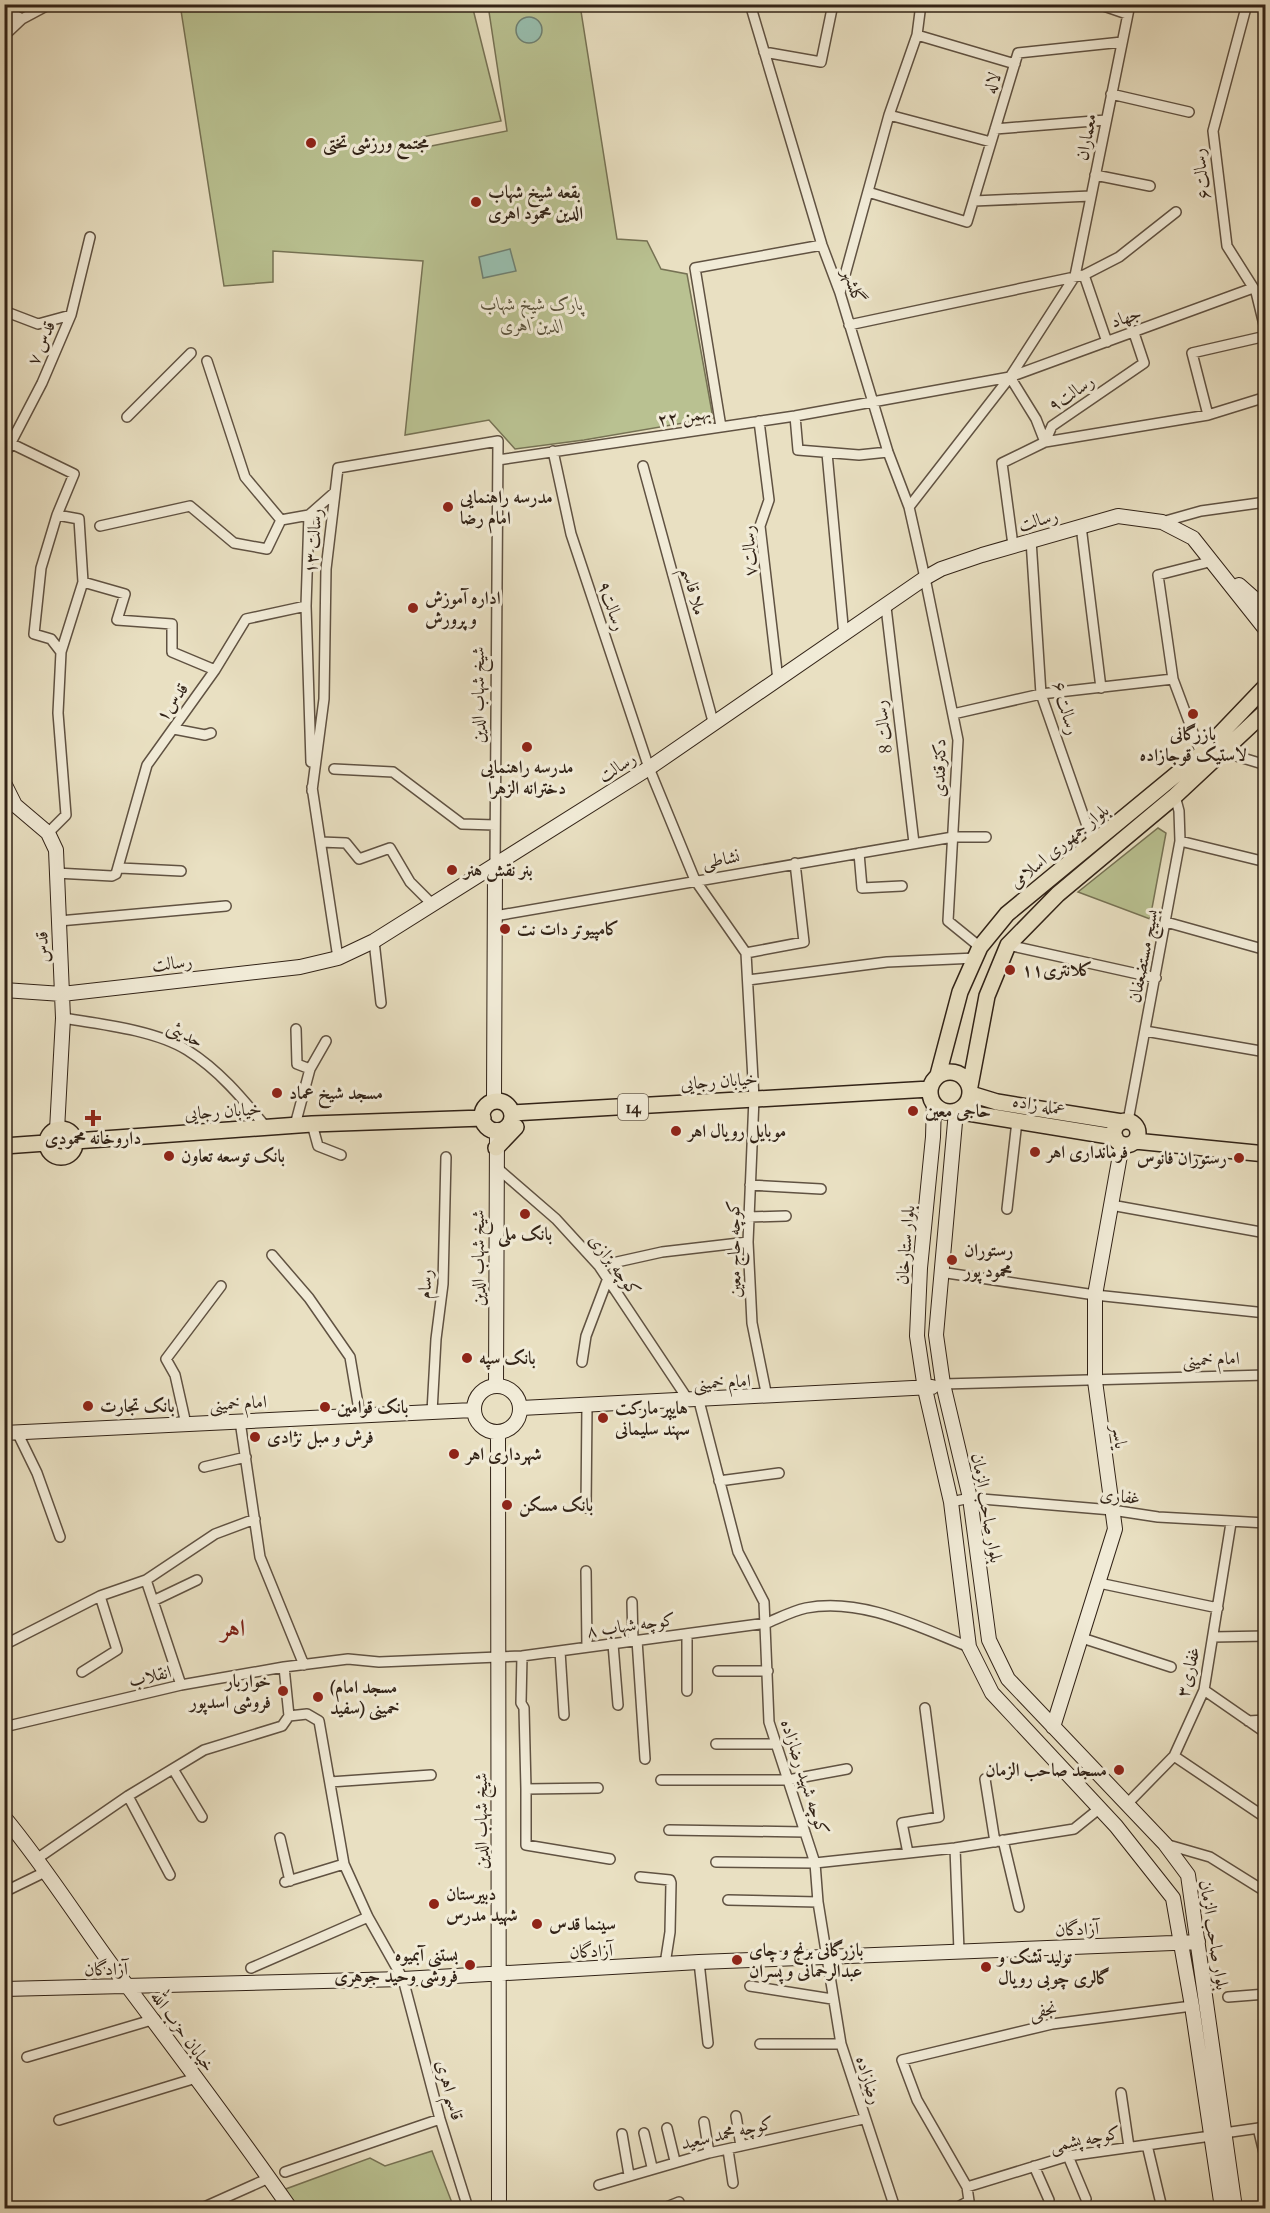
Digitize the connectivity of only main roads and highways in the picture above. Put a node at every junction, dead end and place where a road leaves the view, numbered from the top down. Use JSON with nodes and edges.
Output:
{"nodes":[{"id":1,"x":1213,"y":561,"type":"junction"},
{"id":2,"x":1266,"y":609,"type":"edge"},
{"id":3,"x":1266,"y":630,"type":"edge"},
{"id":4,"x":1266,"y":687,"type":"edge"},
{"id":5,"x":1266,"y":711,"type":"edge"},
{"id":6,"x":4,"y":783,"type":"edge"},
{"id":7,"x":10,"y":806,"type":"edge"},
{"id":8,"x":495,"y":866,"type":"junction"},
{"id":9,"x":4,"y":990,"type":"edge"},
{"id":10,"x":62,"y":994,"type":"junction"},
{"id":11,"x":934,"y":1089,"type":"junction"},
{"id":12,"x":970,"y":1090,"type":"junction"},
{"id":13,"x":494,"y":1101,"type":"junction"},
{"id":14,"x":956,"y":1111,"type":"junction"},
{"id":15,"x":512,"y":1113,"type":"junction"},
{"id":16,"x":529,"y":1114,"type":"junction"},
{"id":17,"x":483,"y":1119,"type":"junction"},
{"id":18,"x":57,"y":1130,"type":"junction"},
{"id":19,"x":497,"y":1130,"type":"junction"},
{"id":20,"x":75,"y":1141,"type":"junction"},
{"id":21,"x":1124,"y":1141,"type":"junction"},
{"id":22,"x":46,"y":1143,"type":"junction"},
{"id":23,"x":4,"y":1146,"type":"edge"},
{"id":24,"x":496,"y":1148,"type":"junction"},
{"id":25,"x":1266,"y":1154,"type":"edge"},
{"id":26,"x":496,"y":1379,"type":"junction"},
{"id":27,"x":943,"y":1384,"type":"junction"},
{"id":28,"x":925,"y":1389,"type":"junction"},
{"id":29,"x":521,"y":1408,"type":"junction"},
{"id":30,"x":536,"y":1408,"type":"junction"},
{"id":31,"x":473,"y":1410,"type":"junction"},
{"id":32,"x":11,"y":1432,"type":"edge"},
{"id":33,"x":498,"y":1433,"type":"junction"},
{"id":34,"x":1053,"y":1727,"type":"junction"},
{"id":35,"x":4,"y":1817,"type":"edge"},
{"id":36,"x":1198,"y":1942,"type":"junction"},
{"id":37,"x":1180,"y":1943,"type":"junction"},
{"id":38,"x":499,"y":1974,"type":"junction"},
{"id":39,"x":128,"y":1987,"type":"junction"},
{"id":40,"x":4,"y":1989,"type":"edge"},
{"id":41,"x":1217,"y":2135,"type":"junction"},
{"id":42,"x":290,"y":2208,"type":"edge"},
{"id":43,"x":499,"y":2208,"type":"edge"},
{"id":44,"x":1222,"y":2208,"type":"edge"},
{"id":45,"x":1235,"y":2208,"type":"edge"}],
"edges":[{"from":1,"to":2,"type":"main road","name":"رسالت"},
{"from":1,"to":3,"type":"main road","name":"رسالت"},
{"from":1,"to":8,"type":"main road","name":"رسالت"},
{"from":4,"to":11,"type":"main road","name":"بلوار جمهوری اسلامی"},
{"from":5,"to":12,"type":"main road","name":"بلوار جمهوری اسلامی"},
{"from":6,"to":7,"type":"main road"},
{"from":7,"to":10,"type":"main road","name":"قدس"},
{"from":8,"to":10,"type":"main road","name":"رسالت"},
{"from":8,"to":13,"type":"main road","name":"شیخ شهاب الدین"},
{"from":9,"to":10,"type":"main road","name":"رسالت"},
{"from":10,"to":18,"type":"main road","name":"قدس"},
{"from":11,"to":12,"type":"main road"},
{"from":11,"to":14,"type":"main road"},
{"from":11,"to":16,"type":"main road","name":"خیابان رجایی","number":"14"},
{"from":11,"to":28,"type":"main road","name":"بلوار ستارخان"},
{"from":12,"to":14,"type":"main road"},
{"from":12,"to":21,"type":"main road","name":"عمله زاده"},
{"from":13,"to":15,"type":"main road"},
{"from":13,"to":17,"type":"main road"},
{"from":14,"to":21,"type":"main road","name":"عمله زاده"},
{"from":14,"to":27,"type":"main road","name":"بلوار ستارخان"},
{"from":15,"to":16,"type":"main road","name":"خیابان رجایی","number":"14"},
{"from":15,"to":19,"type":"main road"},
{"from":16,"to":24,"type":"main road"},
{"from":17,"to":19,"type":"main road"},
{"from":17,"to":20,"type":"main road","name":"خیابان رجایی"},
{"from":18,"to":20,"type":"main road"},
{"from":18,"to":22,"type":"main road"},
{"from":19,"to":24,"type":"main road","name":"شیخ شهاب الدین"},
{"from":20,"to":22,"type":"main road"},
{"from":21,"to":25,"type":"main road","name":"عمله زاده"},
{"from":21,"to":34,"type":"main road","name":"یاسر"},
{"from":22,"to":23,"type":"main road"},
{"from":24,"to":26,"type":"main road","name":"شیخ شهاب الدین"},
{"from":26,"to":29,"type":"main road"},
{"from":26,"to":30,"type":"main road"},
{"from":26,"to":31,"type":"main road"},
{"from":27,"to":28,"type":"main road","name":"امام خمینی"},
{"from":27,"to":34,"type":"main road","name":"بلوار صاحب الزمان"},
{"from":28,"to":30,"type":"main road","name":"امام خمینی"},
{"from":28,"to":37,"type":"main road","name":"بلوار صاحب الزمان"},
{"from":29,"to":30,"type":"main road","name":"امام خمینی"},
{"from":29,"to":33,"type":"main road"},
{"from":31,"to":32,"type":"main road","name":"امام خمینی"},
{"from":31,"to":33,"type":"main road"},
{"from":33,"to":38,"type":"main road","name":"شیخ شهاب الدین"},
{"from":34,"to":36,"type":"main road","name":"بلوار صاحب الزمان"},
{"from":35,"to":39,"type":"main road","name":"خیابان حزب الله"},
{"from":36,"to":37,"type":"main road","name":"آزادگان"},
{"from":36,"to":41,"type":"main road","name":"بلوار صاحب الزمان"},
{"from":37,"to":38,"type":"main road","name":"آزادگان"},
{"from":37,"to":41,"type":"main road","name":"بلوار صاحب الزمان"},
{"from":38,"to":39,"type":"main road","name":"آزادگان"},
{"from":38,"to":43,"type":"main road","name":"شیخ شهاب الدین"},
{"from":39,"to":40,"type":"main road","name":"آزادگان"},
{"from":39,"to":42,"type":"main road","name":"خیابان حزب الله"},
{"from":41,"to":44,"type":"main road","name":"بلوار صاحب الزمان"},
{"from":41,"to":45,"type":"main road","name":"بلوار صاحب الزمان"}]}
